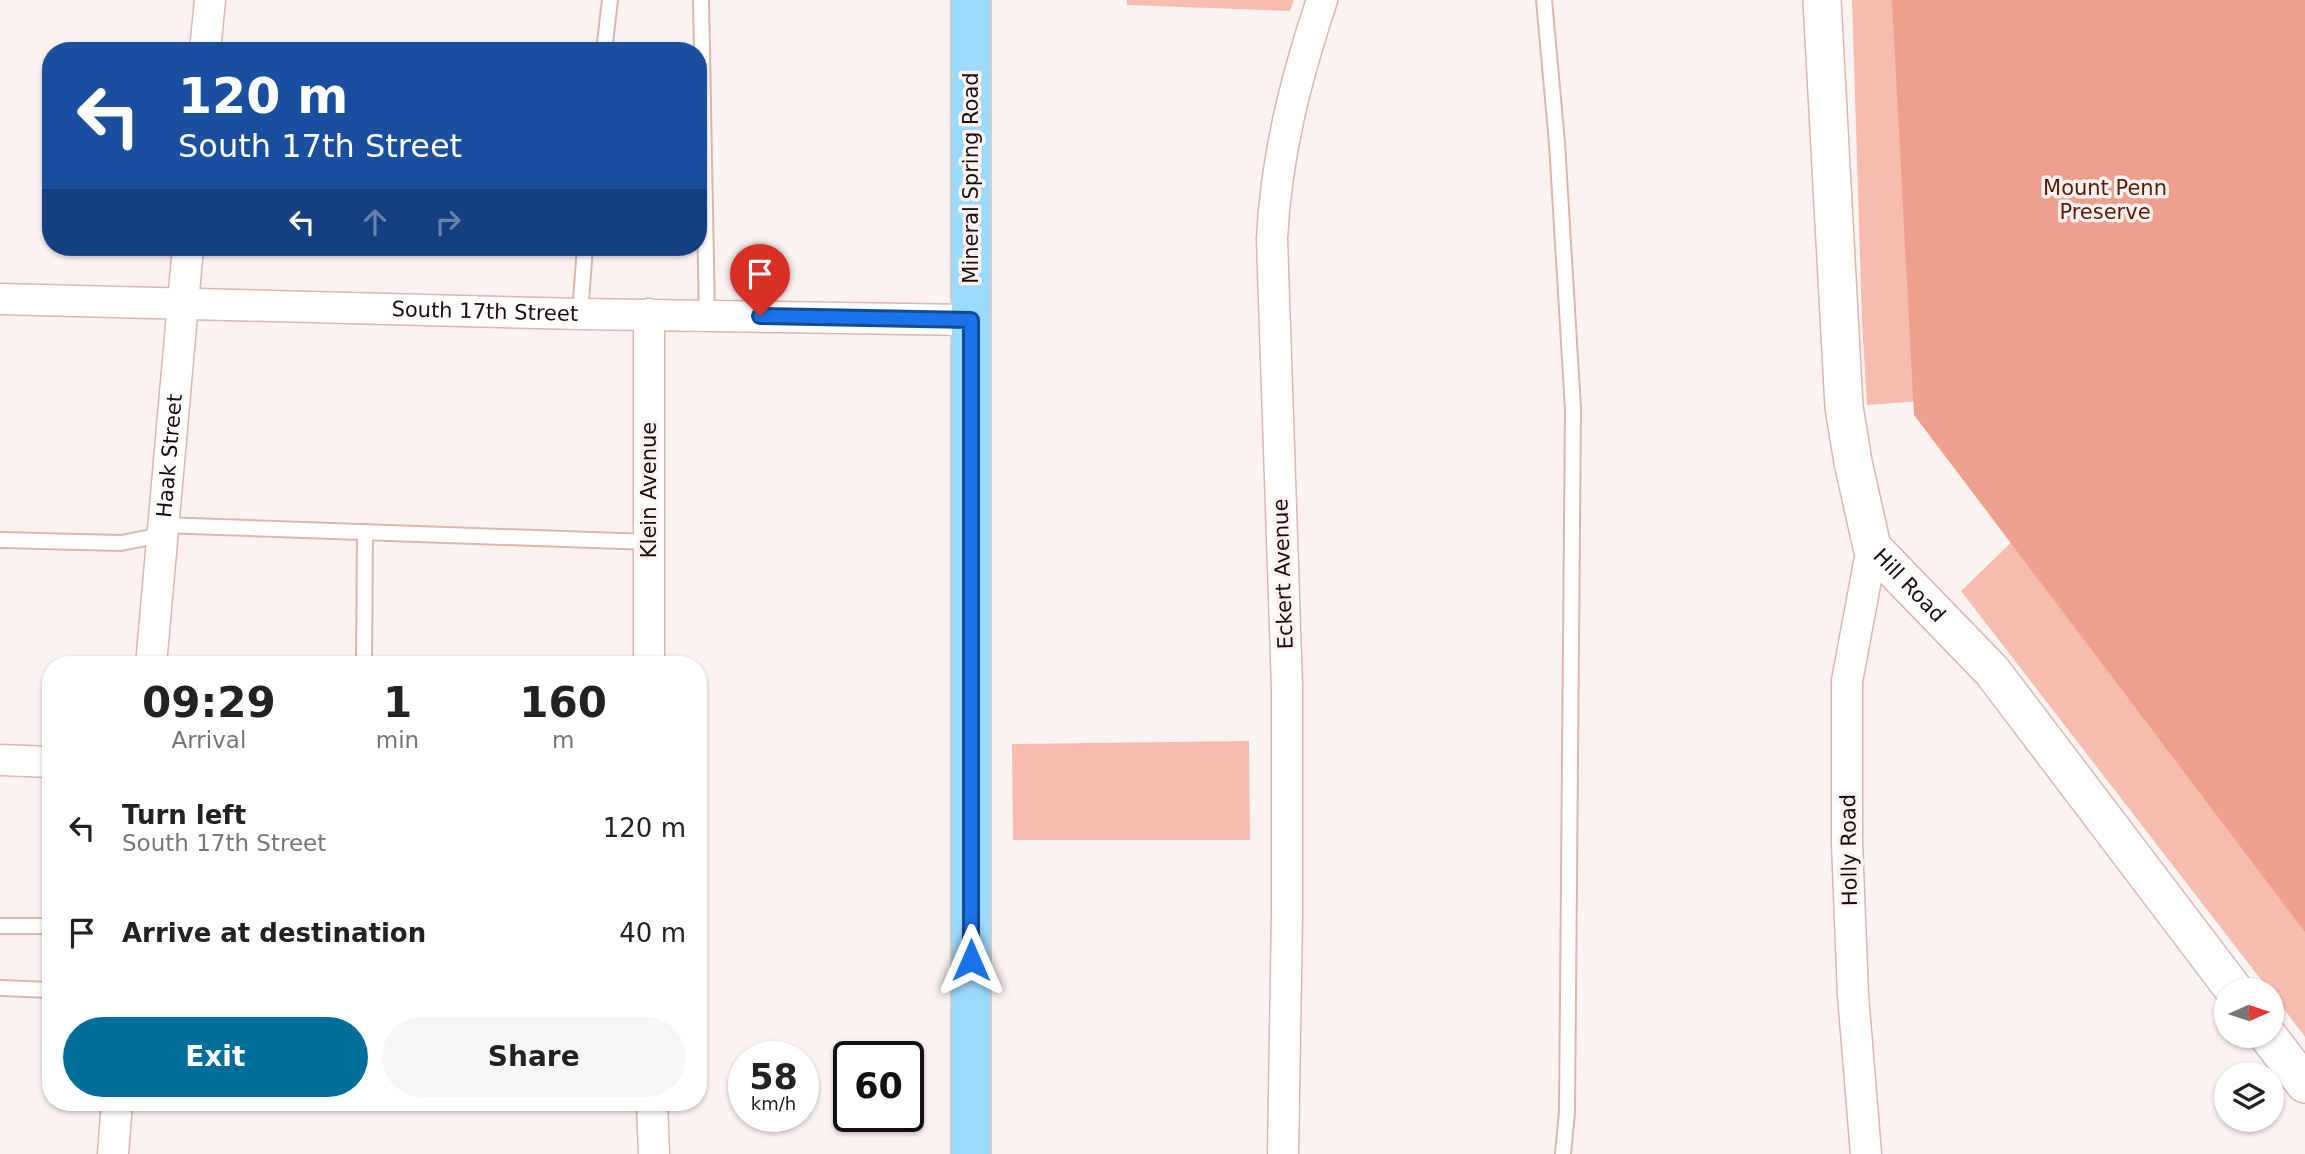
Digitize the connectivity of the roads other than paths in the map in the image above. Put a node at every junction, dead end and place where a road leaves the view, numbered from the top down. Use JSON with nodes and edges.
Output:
{"nodes":[{"id":1,"x":210,"y":0,"type":"edge"},
{"id":2,"x":610,"y":0,"type":"edge"},
{"id":3,"x":701,"y":0,"type":"edge"},
{"id":4,"x":971,"y":0,"type":"edge"},
{"id":5,"x":1322,"y":0,"type":"edge"},
{"id":6,"x":1544,"y":0,"type":"edge"},
{"id":7,"x":1822,"y":0,"type":"edge"},
{"id":8,"x":206,"y":42,"type":"edge"},
{"id":9,"x":605,"y":42,"type":"edge"},
{"id":10,"x":702,"y":42,"type":"edge"},
{"id":11,"x":187,"y":256,"type":"edge"},
{"id":12,"x":584,"y":256,"type":"edge"},
{"id":13,"x":706,"y":256,"type":"edge"},
{"id":14,"x":0,"y":299,"type":"edge"},
{"id":15,"x":183,"y":304,"type":"junction"},
{"id":16,"x":580,"y":314,"type":"junction"},
{"id":17,"x":649,"y":314,"type":"junction"},
{"id":18,"x":707,"y":315,"type":"junction"},
{"id":19,"x":971,"y":320,"type":"junction"},
{"id":20,"x":162,"y":530,"type":"junction"},
{"id":21,"x":365,"y":532,"type":"junction"},
{"id":22,"x":0,"y":540,"type":"edge"},
{"id":23,"x":649,"y":542,"type":"junction"},
{"id":24,"x":1872,"y":547,"type":"junction"},
{"id":25,"x":152,"y":656,"type":"edge"},
{"id":26,"x":364,"y":656,"type":"edge"},
{"id":27,"x":649,"y":656,"type":"edge"},
{"id":28,"x":0,"y":760,"type":"edge"},
{"id":29,"x":42,"y":762,"type":"edge"},
{"id":30,"x":0,"y":926,"type":"edge"},
{"id":31,"x":42,"y":926,"type":"edge"},
{"id":32,"x":2225,"y":978,"type":"edge"},
{"id":33,"x":0,"y":988,"type":"edge"},
{"id":34,"x":42,"y":990,"type":"edge"},
{"id":35,"x":2277,"y":1048,"type":"edge"},
{"id":36,"x":2305,"y":1084,"type":"edge"},
{"id":37,"x":116,"y":1111,"type":"edge"},
{"id":38,"x":652,"y":1111,"type":"edge"},
{"id":39,"x":113,"y":1154,"type":"edge"},
{"id":40,"x":653,"y":1154,"type":"edge"},
{"id":41,"x":971,"y":1154,"type":"edge"},
{"id":42,"x":1283,"y":1154,"type":"edge"},
{"id":43,"x":1563,"y":1154,"type":"edge"},
{"id":44,"x":1866,"y":1154,"type":"edge"}],
"edges":[{"from":1,"to":8,"type":"street"},
{"from":2,"to":9,"type":"lane"},
{"from":3,"to":10,"type":"lane"},
{"from":4,"to":19,"type":"main road","name":"Mineral Spring Road"},
{"from":5,"to":42,"type":"street","name":"Eckert Avenue"},
{"from":6,"to":43,"type":"lane"},
{"from":7,"to":24,"type":"street","name":"Hill Road"},
{"from":11,"to":15,"type":"street","name":"Haak Street"},
{"from":12,"to":16,"type":"lane"},
{"from":13,"to":18,"type":"lane"},
{"from":14,"to":15,"type":"street","name":"South 17th Street"},
{"from":15,"to":16,"type":"street","name":"South 17th Street"},
{"from":15,"to":20,"type":"street","name":"Haak Street"},
{"from":16,"to":17,"type":"street","name":"South 17th Street"},
{"from":17,"to":18,"type":"street","name":"South 17th Street"},
{"from":17,"to":23,"type":"street","name":"Klein Avenue"},
{"from":18,"to":19,"type":"street","name":"South 17th Street"},
{"from":19,"to":41,"type":"main road","name":"Mineral Spring Road"},
{"from":20,"to":21,"type":"lane"},
{"from":20,"to":22,"type":"lane"},
{"from":20,"to":25,"type":"street","name":"Haak Street"},
{"from":21,"to":23,"type":"lane"},
{"from":21,"to":26,"type":"lane"},
{"from":23,"to":27,"type":"street","name":"Klein Avenue"},
{"from":24,"to":32,"type":"street","name":"Hill Road"},
{"from":24,"to":44,"type":"street","name":"Holly Road"},
{"from":28,"to":29,"type":"street"},
{"from":30,"to":31,"type":"lane"},
{"from":33,"to":34,"type":"lane"},
{"from":35,"to":36,"type":"street"},
{"from":37,"to":39,"type":"street"},
{"from":38,"to":40,"type":"street"}]}
